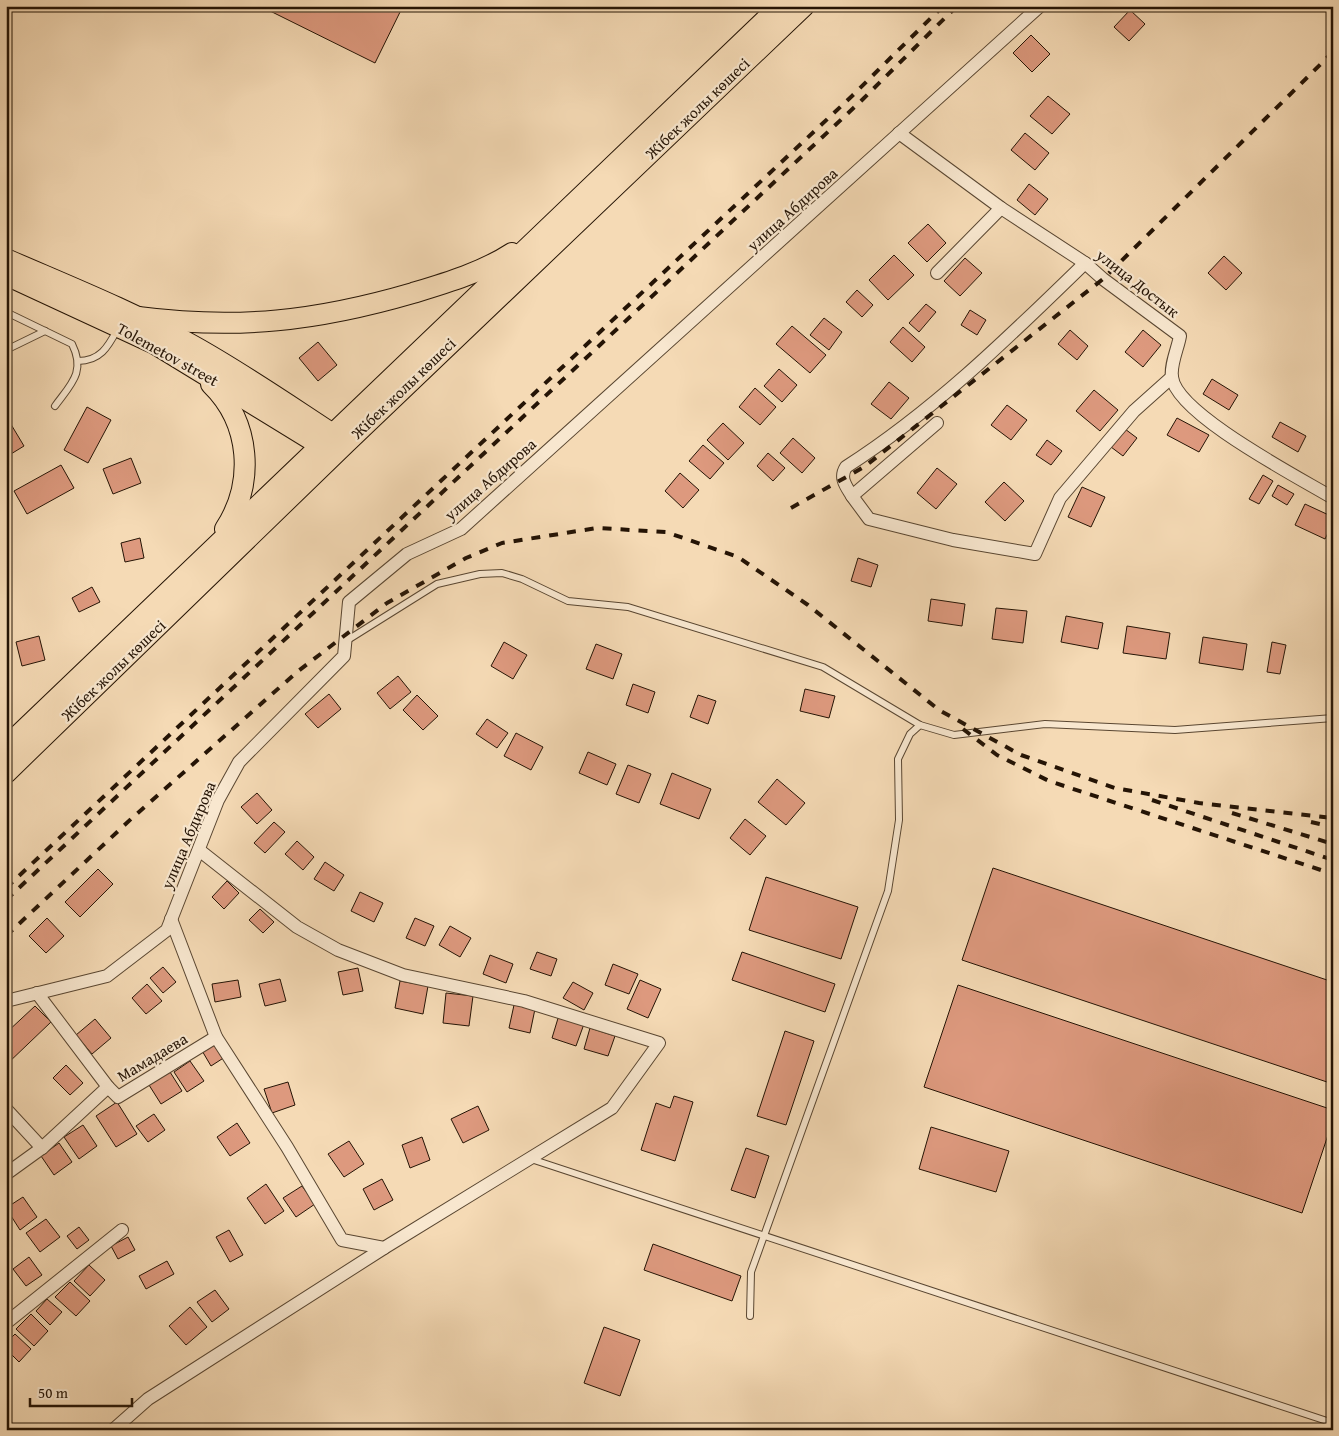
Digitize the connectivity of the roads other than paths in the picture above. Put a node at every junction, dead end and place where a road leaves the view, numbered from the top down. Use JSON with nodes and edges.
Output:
{"nodes":[{"id":1,"x":780,"y":6,"type":"edge"},
{"id":2,"x":804,"y":6,"type":"edge"},
{"id":3,"x":1040,"y":6,"type":"edge"},
{"id":4,"x":899,"y":133,"type":"junction"},
{"id":5,"x":1001,"y":208,"type":"junction"},
{"id":6,"x":547,"y":230,"type":"junction"},
{"id":7,"x":6,"y":260,"type":"edge"},
{"id":8,"x":1085,"y":263,"type":"junction"},
{"id":9,"x":937,"y":273,"type":"dead end"},
{"id":10,"x":6,"y":275,"type":"edge"},
{"id":11,"x":6,"y":312,"type":"edge"},
{"id":12,"x":138,"y":317,"type":"junction"},
{"id":13,"x":118,"y":327,"type":"junction"},
{"id":14,"x":46,"y":331,"type":"junction"},
{"id":15,"x":6,"y":350,"type":"edge"},
{"id":16,"x":78,"y":361,"type":"junction"},
{"id":17,"x":192,"y":365,"type":"junction"},
{"id":18,"x":1172,"y":377,"type":"junction"},
{"id":19,"x":55,"y":406,"type":"dead end"},
{"id":20,"x":937,"y":424,"type":"dead end"},
{"id":21,"x":334,"y":444,"type":"junction"},
{"id":22,"x":852,"y":496,"type":"junction"},
{"id":23,"x":1333,"y":498,"type":"edge"},
{"id":24,"x":207,"y":555,"type":"junction"},
{"id":25,"x":345,"y":642,"type":"junction"},
{"id":26,"x":1333,"y":718,"type":"edge"},
{"id":27,"x":920,"y":724,"type":"junction"},
{"id":28,"x":6,"y":747,"type":"edge"},
{"id":29,"x":6,"y":773,"type":"edge"},
{"id":30,"x":199,"y":850,"type":"junction"},
{"id":31,"x":171,"y":919,"type":"junction"},
{"id":32,"x":37,"y":993,"type":"junction"},
{"id":33,"x":6,"y":1000,"type":"edge"},
{"id":34,"x":216,"y":1037,"type":"junction"},
{"id":35,"x":108,"y":1087,"type":"junction"},
{"id":36,"x":6,"y":1109,"type":"edge"},
{"id":37,"x":42,"y":1148,"type":"junction"},
{"id":38,"x":530,"y":1159,"type":"junction"},
{"id":39,"x":6,"y":1174,"type":"edge"},
{"id":40,"x":122,"y":1230,"type":"dead end"},
{"id":41,"x":764,"y":1236,"type":"junction"},
{"id":42,"x":384,"y":1248,"type":"junction"},
{"id":43,"x":750,"y":1316,"type":"dead end"},
{"id":44,"x":6,"y":1323,"type":"edge"},
{"id":45,"x":1333,"y":1423,"type":"edge"},
{"id":46,"x":113,"y":1430,"type":"edge"}],
"edges":[{"from":1,"to":6,"type":"main road","name":"Жібек жолы көшесі"},
{"from":2,"to":21,"type":"main road","name":"Жібек жолы көшесі"},
{"from":3,"to":4,"type":"street","name":"улица Абдирова"},
{"from":4,"to":5,"type":"street","name":"улица Достык"},
{"from":4,"to":25,"type":"street","name":"улица Абдирова"},
{"from":5,"to":8,"type":"street","name":"улица Достык"},
{"from":5,"to":9,"type":"street"},
{"from":6,"to":12,"type":"main road"},
{"from":6,"to":21,"type":"main road"},
{"from":7,"to":12,"type":"main road","name":"Tolemetov street"},
{"from":8,"to":18,"type":"street","name":"улица Достык"},
{"from":8,"to":22,"type":"street"},
{"from":10,"to":13,"type":"main road","name":"Tolemetov street"},
{"from":11,"to":14,"type":"lane"},
{"from":12,"to":21,"type":"main road"},
{"from":13,"to":16,"type":"lane"},
{"from":13,"to":17,"type":"main road","name":"Tolemetov street"},
{"from":14,"to":15,"type":"lane"},
{"from":14,"to":16,"type":"lane"},
{"from":16,"to":19,"type":"lane"},
{"from":17,"to":21,"type":"main road","name":"Tolemetov street"},
{"from":17,"to":24,"type":"main road"},
{"from":18,"to":22,"type":"street"},
{"from":18,"to":23,"type":"street"},
{"from":20,"to":22,"type":"street"},
{"from":21,"to":24,"type":"main road"},
{"from":21,"to":29,"type":"main road","name":"Жібек жолы көшесі"},
{"from":24,"to":28,"type":"main road","name":"Жібек жолы көшесі"},
{"from":25,"to":27,"type":"lane"},
{"from":25,"to":30,"type":"street","name":"улица Абдирова"},
{"from":26,"to":27,"type":"lane"},
{"from":27,"to":41,"type":"lane"},
{"from":30,"to":31,"type":"street","name":"улица Абдирова"},
{"from":30,"to":38,"type":"street"},
{"from":31,"to":32,"type":"street","name":"улица Абдирова"},
{"from":31,"to":34,"type":"street"},
{"from":32,"to":33,"type":"street","name":"улица Абдирова"},
{"from":32,"to":35,"type":"street","name":"Мамадаева"},
{"from":34,"to":35,"type":"street","name":"Мамадаева"},
{"from":34,"to":42,"type":"street"},
{"from":35,"to":37,"type":"street","name":"Мамадаева"},
{"from":36,"to":37,"type":"street"},
{"from":37,"to":39,"type":"street","name":"Мамадаева"},
{"from":38,"to":41,"type":"lane"},
{"from":38,"to":42,"type":"street"},
{"from":40,"to":44,"type":"street"},
{"from":41,"to":43,"type":"lane"},
{"from":41,"to":45,"type":"lane"},
{"from":42,"to":46,"type":"street"}]}
